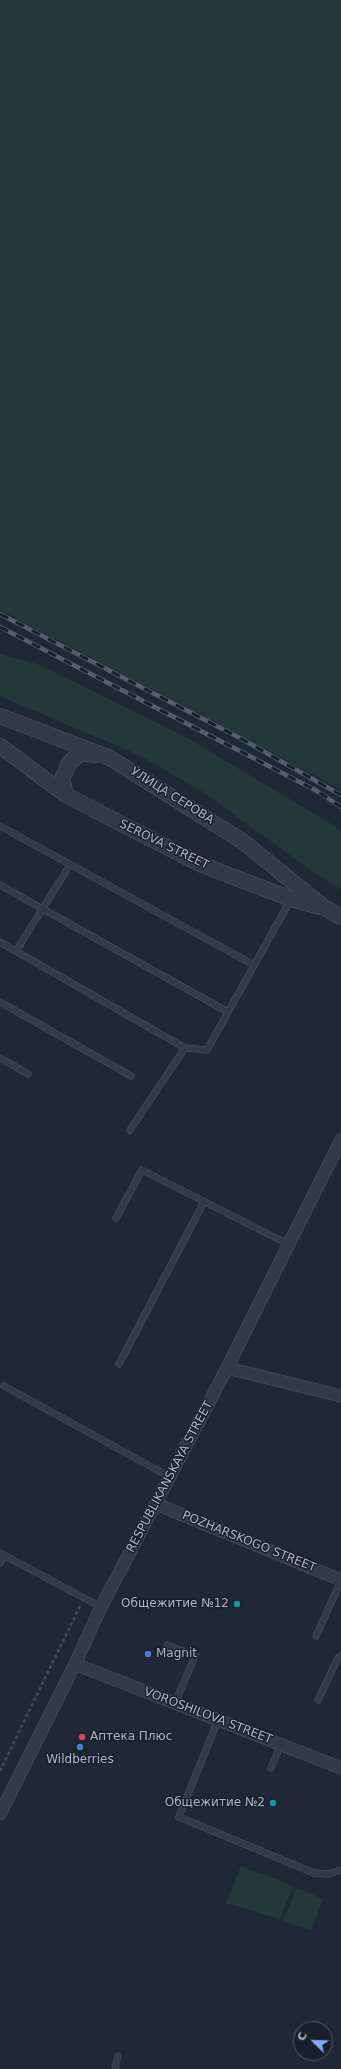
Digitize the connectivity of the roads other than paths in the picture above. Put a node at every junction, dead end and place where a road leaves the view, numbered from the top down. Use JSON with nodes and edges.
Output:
{"nodes":[{"id":1,"x":0,"y":716,"type":"edge"},
{"id":2,"x":0,"y":746,"type":"edge"},
{"id":3,"x":110,"y":758,"type":"junction"},
{"id":4,"x":66,"y":795,"type":"junction"},
{"id":5,"x":0,"y":826,"type":"edge"},
{"id":6,"x":70,"y":865,"type":"junction"},
{"id":7,"x":0,"y":885,"type":"edge"},
{"id":8,"x":291,"y":899,"type":"junction"},
{"id":9,"x":325,"y":908,"type":"junction"},
{"id":10,"x":42,"y":910,"type":"junction"},
{"id":11,"x":341,"y":917,"type":"edge"},
{"id":12,"x":0,"y":942,"type":"edge"},
{"id":13,"x":16,"y":951,"type":"junction"},
{"id":14,"x":254,"y":965,"type":"junction"},
{"id":15,"x":0,"y":1002,"type":"edge"},
{"id":16,"x":228,"y":1012,"type":"junction"},
{"id":17,"x":186,"y":1048,"type":"junction"},
{"id":18,"x":0,"y":1058,"type":"edge"},
{"id":19,"x":28,"y":1074,"type":"dead end"},
{"id":20,"x":131,"y":1076,"type":"dead end"},
{"id":21,"x":130,"y":1130,"type":"dead end"},
{"id":22,"x":341,"y":1142,"type":"edge"},
{"id":23,"x":204,"y":1202,"type":"junction"},
{"id":24,"x":116,"y":1218,"type":"dead end"},
{"id":25,"x":288,"y":1244,"type":"junction"},
{"id":26,"x":120,"y":1364,"type":"dead end"},
{"id":27,"x":227,"y":1368,"type":"junction"},
{"id":28,"x":4,"y":1386,"type":"dead end"},
{"id":29,"x":341,"y":1396,"type":"edge"},
{"id":30,"x":170,"y":1477,"type":"junction"},
{"id":31,"x":156,"y":1504,"type":"junction"},
{"id":32,"x":2,"y":1554,"type":"edge"},
{"id":33,"x":0,"y":1563,"type":"edge"},
{"id":34,"x":341,"y":1581,"type":"edge"},
{"id":35,"x":101,"y":1607,"type":"junction"},
{"id":36,"x":316,"y":1636,"type":"dead end"},
{"id":37,"x":167,"y":1645,"type":"dead end"},
{"id":38,"x":341,"y":1656,"type":"edge"},
{"id":39,"x":75,"y":1664,"type":"junction"},
{"id":40,"x":318,"y":1700,"type":"dead end"},
{"id":41,"x":175,"y":1703,"type":"junction"},
{"id":42,"x":218,"y":1720,"type":"junction"},
{"id":43,"x":281,"y":1744,"type":"junction"},
{"id":44,"x":271,"y":1768,"type":"dead end"},
{"id":45,"x":341,"y":1768,"type":"edge"},
{"id":46,"x":0,"y":1814,"type":"edge"},
{"id":47,"x":341,"y":1870,"type":"edge"},
{"id":48,"x":118,"y":2056,"type":"dead end"},
{"id":49,"x":115,"y":2069,"type":"edge"}],
"edges":[{"from":1,"to":3,"type":"street","name":"УЛИЦА СЕРОВА"},
{"from":2,"to":4,"type":"street","name":"SEROVA STREET"},
{"from":3,"to":4,"type":"street"},
{"from":3,"to":9,"type":"street","name":"УЛИЦА СЕРОВА"},
{"from":4,"to":8,"type":"street","name":"SEROVA STREET"},
{"from":5,"to":6,"type":"lane"},
{"from":6,"to":10,"type":"lane"},
{"from":6,"to":14,"type":"lane"},
{"from":7,"to":10,"type":"lane"},
{"from":8,"to":9,"type":"street","name":"SEROVA STREET"},
{"from":8,"to":14,"type":"lane"},
{"from":9,"to":11,"type":"street","name":"SEROVA STREET"},
{"from":10,"to":13,"type":"lane"},
{"from":10,"to":16,"type":"lane"},
{"from":12,"to":13,"type":"lane"},
{"from":13,"to":17,"type":"lane"},
{"from":14,"to":16,"type":"lane"},
{"from":15,"to":20,"type":"lane"},
{"from":16,"to":17,"type":"lane"},
{"from":17,"to":21,"type":"lane"},
{"from":18,"to":19,"type":"lane"},
{"from":22,"to":25,"type":"street","name":"RESPUBLIKANSKAYA STREET"},
{"from":23,"to":24,"type":"lane"},
{"from":23,"to":25,"type":"lane"},
{"from":23,"to":26,"type":"lane"},
{"from":25,"to":27,"type":"street","name":"RESPUBLIKANSKAYA STREET"},
{"from":27,"to":29,"type":"street"},
{"from":27,"to":30,"type":"street","name":"RESPUBLIKANSKAYA STREET"},
{"from":28,"to":30,"type":"lane"},
{"from":30,"to":31,"type":"street","name":"RESPUBLIKANSKAYA STREET"},
{"from":31,"to":34,"type":"street","name":"POZHARSKOGO STREET"},
{"from":31,"to":35,"type":"street","name":"RESPUBLIKANSKAYA STREET"},
{"from":32,"to":33,"type":"lane"},
{"from":32,"to":35,"type":"lane"},
{"from":34,"to":36,"type":"lane"},
{"from":35,"to":39,"type":"street","name":"RESPUBLIKANSKAYA STREET"},
{"from":37,"to":41,"type":"lane"},
{"from":38,"to":40,"type":"lane"},
{"from":39,"to":41,"type":"street","name":"VOROSHILOVA STREET"},
{"from":39,"to":46,"type":"street","name":"RESPUBLIKANSKAYA STREET"},
{"from":41,"to":42,"type":"street","name":"VOROSHILOVA STREET"},
{"from":42,"to":43,"type":"street","name":"VOROSHILOVA STREET"},
{"from":42,"to":47,"type":"lane"},
{"from":43,"to":44,"type":"lane"},
{"from":43,"to":45,"type":"street","name":"VOROSHILOVA STREET"},
{"from":48,"to":49,"type":"lane"}]}
